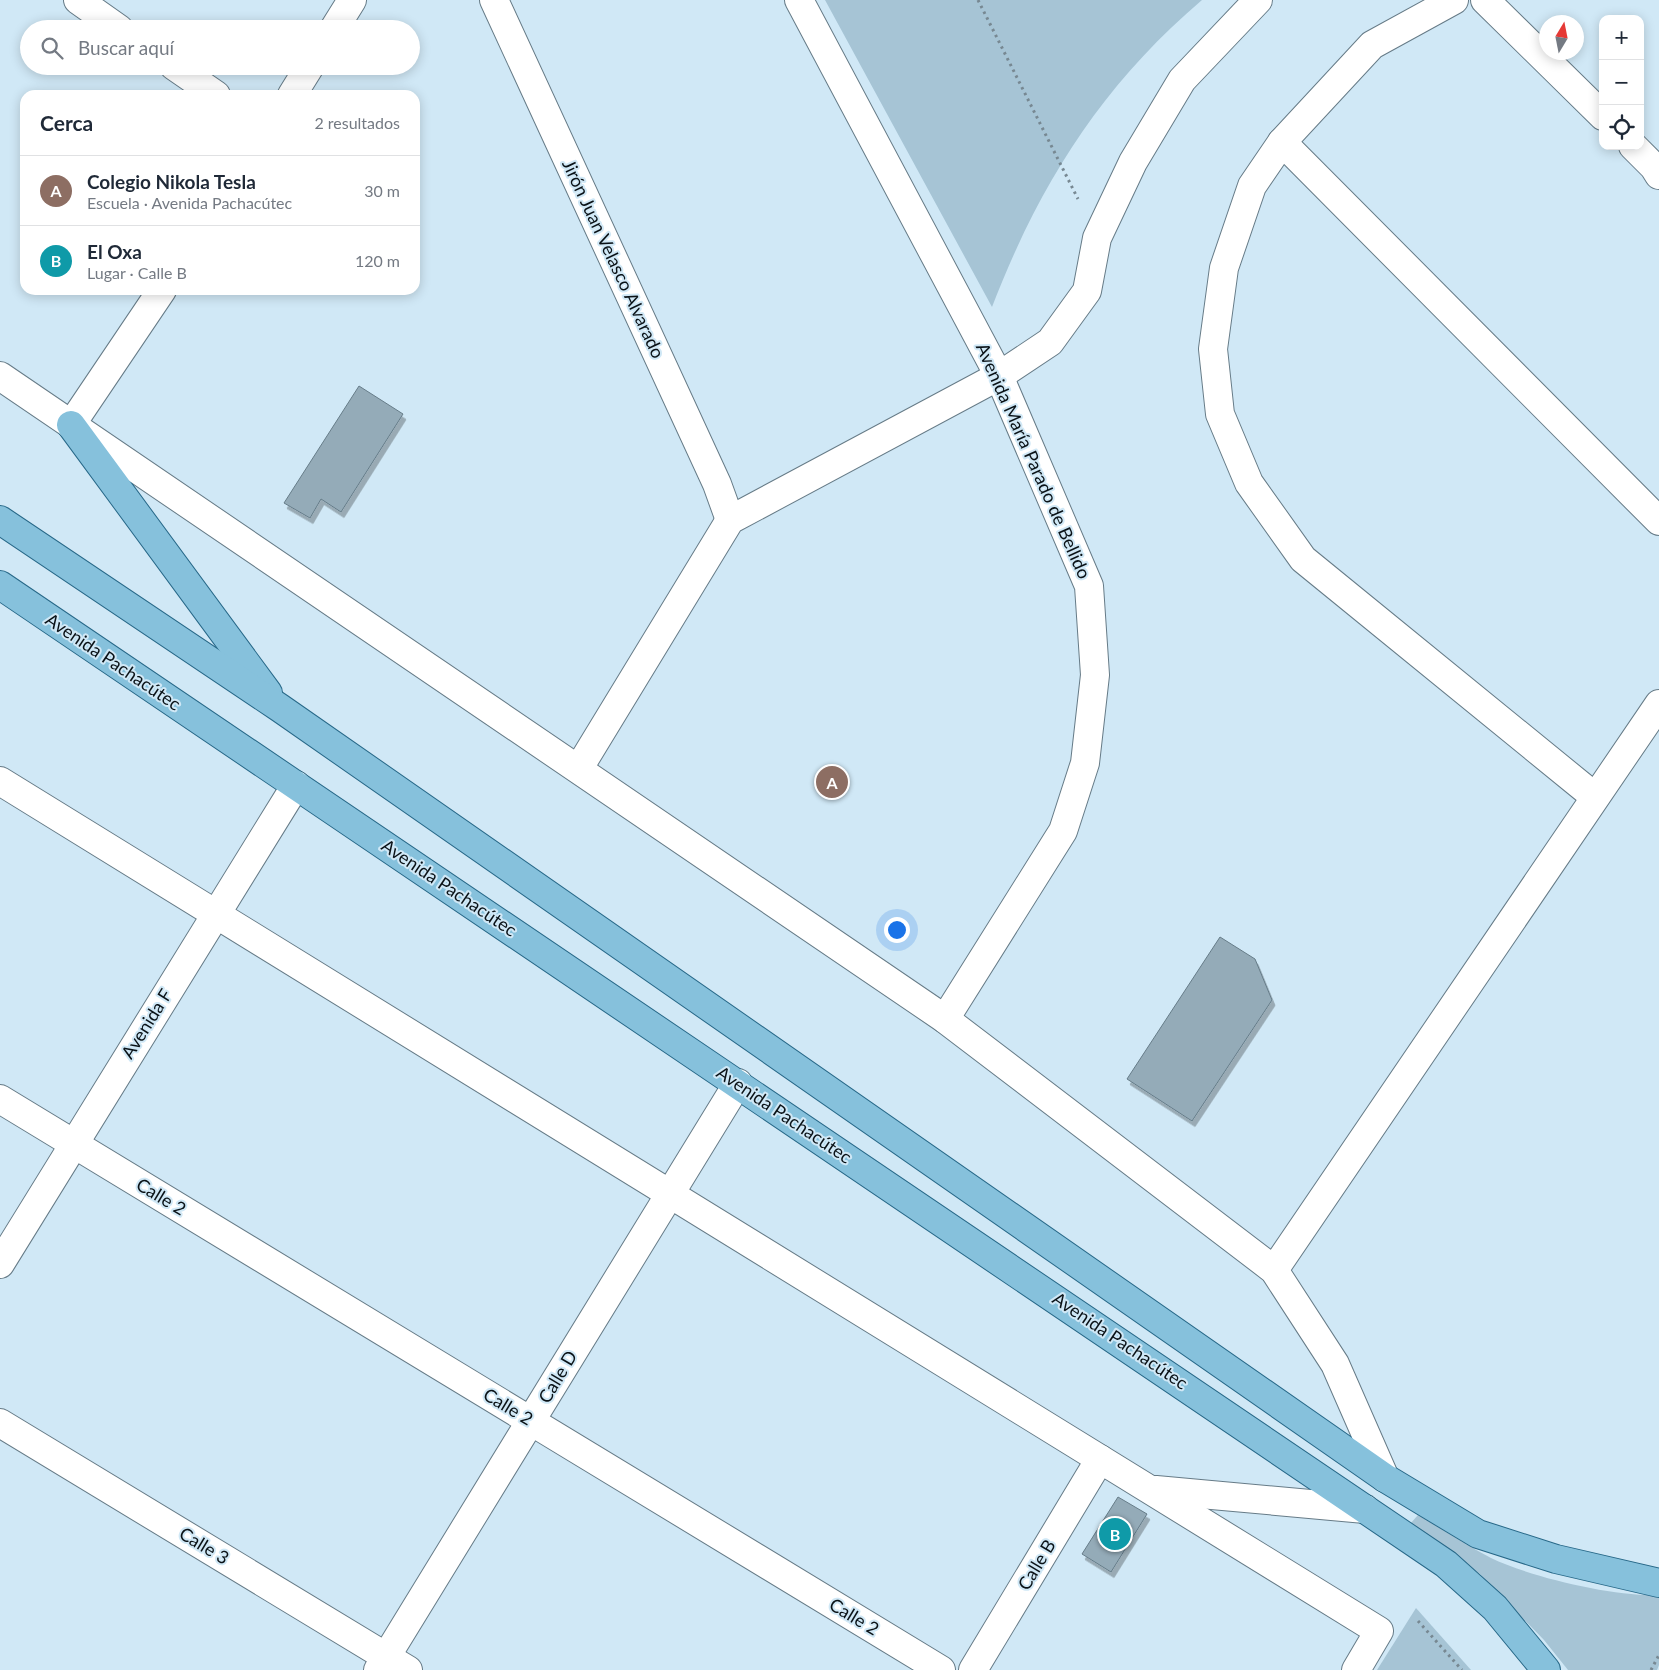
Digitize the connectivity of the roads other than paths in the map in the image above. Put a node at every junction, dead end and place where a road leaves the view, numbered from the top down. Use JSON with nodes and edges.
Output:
{"nodes":[{"id":1,"x":78,"y":0,"type":"edge"},
{"id":2,"x":352,"y":0,"type":"edge"},
{"id":3,"x":494,"y":0,"type":"edge"},
{"id":4,"x":799,"y":0,"type":"edge"},
{"id":5,"x":1258,"y":0,"type":"edge"},
{"id":6,"x":1454,"y":0,"type":"edge"},
{"id":7,"x":1486,"y":0,"type":"edge"},
{"id":8,"x":107,"y":20,"type":"edge"},
{"id":9,"x":340,"y":20,"type":"edge"},
{"id":10,"x":187,"y":75,"type":"edge"},
{"id":11,"x":304,"y":75,"type":"edge"},
{"id":12,"x":209,"y":90,"type":"edge"},
{"id":13,"x":295,"y":90,"type":"edge"},
{"id":14,"x":1599,"y":112,"type":"edge"},
{"id":15,"x":1282,"y":142,"type":"junction"},
{"id":16,"x":1637,"y":150,"type":"edge"},
{"id":17,"x":1657,"y":170,"type":"edge"},
{"id":18,"x":159,"y":295,"type":"edge"},
{"id":19,"x":0,"y":376,"type":"edge"},
{"id":20,"x":999,"y":376,"type":"junction"},
{"id":21,"x":71,"y":425,"type":"junction"},
{"id":22,"x":0,"y":520,"type":"edge"},
{"id":23,"x":730,"y":520,"type":"junction"},
{"id":24,"x":1659,"y":521,"type":"edge"},
{"id":25,"x":0,"y":585,"type":"edge"},
{"id":26,"x":1659,"y":704,"type":"edge"},
{"id":27,"x":280,"y":708,"type":"junction"},
{"id":28,"x":579,"y":768,"type":"junction"},
{"id":29,"x":0,"y":781,"type":"edge"},
{"id":30,"x":296,"y":785,"type":"junction"},
{"id":31,"x":1595,"y":797,"type":"junction"},
{"id":32,"x":215,"y":914,"type":"junction"},
{"id":33,"x":945,"y":1019,"type":"junction"},
{"id":34,"x":738,"y":1083,"type":"junction"},
{"id":35,"x":0,"y":1099,"type":"edge"},
{"id":36,"x":74,"y":1144,"type":"junction"},
{"id":37,"x":669,"y":1194,"type":"junction"},
{"id":38,"x":0,"y":1264,"type":"edge"},
{"id":39,"x":1274,"y":1270,"type":"junction"},
{"id":40,"x":531,"y":1421,"type":"junction"},
{"id":41,"x":0,"y":1423,"type":"edge"},
{"id":42,"x":1100,"y":1459,"type":"junction"},
{"id":43,"x":1386,"y":1478,"type":"junction"},
{"id":44,"x":1150,"y":1490,"type":"junction"},
{"id":45,"x":1365,"y":1509,"type":"junction"},
{"id":46,"x":1659,"y":1583,"type":"edge"},
{"id":47,"x":391,"y":1666,"type":"edge"},
{"id":48,"x":941,"y":1670,"type":"edge"},
{"id":49,"x":973,"y":1670,"type":"edge"},
{"id":50,"x":1356,"y":1670,"type":"edge"},
{"id":51,"x":1546,"y":1670,"type":"edge"}],
"edges":[{"from":1,"to":8,"type":"street"},
{"from":2,"to":9,"type":"street"},
{"from":3,"to":23,"type":"street","name":"Jirón Juan Velasco Alvarado"},
{"from":4,"to":20,"type":"street","name":"Avenida María Parado de Bellido"},
{"from":5,"to":20,"type":"street"},
{"from":6,"to":15,"type":"street"},
{"from":7,"to":14,"type":"street"},
{"from":10,"to":12,"type":"street"},
{"from":11,"to":13,"type":"street"},
{"from":15,"to":24,"type":"street"},
{"from":15,"to":31,"type":"street"},
{"from":16,"to":17,"type":"street"},
{"from":18,"to":21,"type":"street"},
{"from":19,"to":21,"type":"street"},
{"from":20,"to":23,"type":"street"},
{"from":20,"to":33,"type":"street","name":"Avenida María Parado de Bellido"},
{"from":21,"to":27,"type":"main road"},
{"from":21,"to":28,"type":"street"},
{"from":22,"to":27,"type":"main road"},
{"from":23,"to":28,"type":"street"},
{"from":25,"to":30,"type":"main road","name":"Avenida Pachacútec"},
{"from":26,"to":31,"type":"street"},
{"from":27,"to":43,"type":"main road"},
{"from":28,"to":33,"type":"street"},
{"from":29,"to":32,"type":"street"},
{"from":30,"to":32,"type":"street","name":"Avenida F"},
{"from":30,"to":34,"type":"main road","name":"Avenida Pachacútec"},
{"from":31,"to":39,"type":"street"},
{"from":32,"to":36,"type":"street","name":"Avenida F"},
{"from":32,"to":37,"type":"street"},
{"from":33,"to":39,"type":"street"},
{"from":34,"to":37,"type":"street","name":"Calle D"},
{"from":34,"to":45,"type":"main road","name":"Avenida Pachacútec"},
{"from":35,"to":36,"type":"street","name":"Calle 2"},
{"from":36,"to":38,"type":"street","name":"Avenida F"},
{"from":36,"to":40,"type":"street","name":"Calle 2"},
{"from":37,"to":40,"type":"street","name":"Calle D"},
{"from":37,"to":42,"type":"street"},
{"from":39,"to":43,"type":"street"},
{"from":40,"to":47,"type":"street","name":"Calle D"},
{"from":40,"to":48,"type":"street","name":"Calle 2"},
{"from":41,"to":47,"type":"street","name":"Calle 3"},
{"from":42,"to":44,"type":"street"},
{"from":42,"to":49,"type":"street","name":"Calle B"},
{"from":43,"to":46,"type":"main road"},
{"from":44,"to":45,"type":"street"},
{"from":44,"to":50,"type":"street"},
{"from":45,"to":51,"type":"main road","name":"Avenida Pachacútec"}]}
